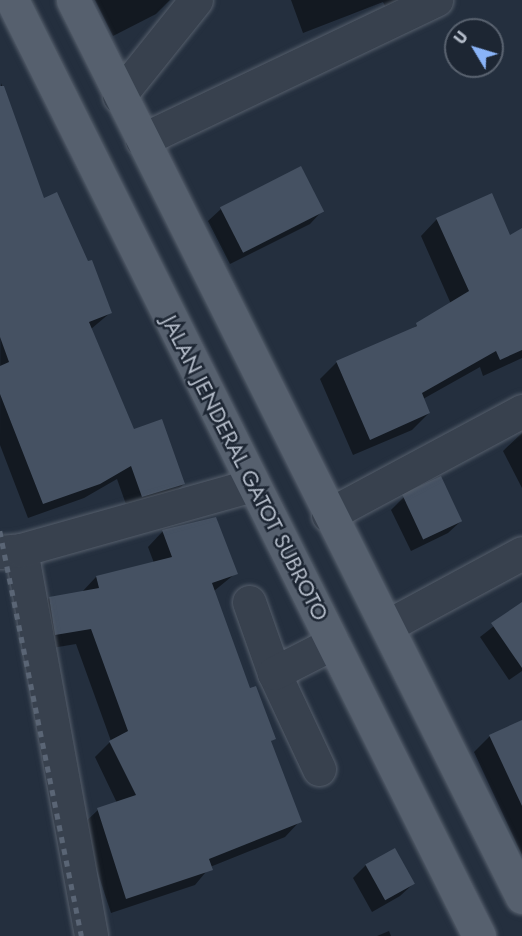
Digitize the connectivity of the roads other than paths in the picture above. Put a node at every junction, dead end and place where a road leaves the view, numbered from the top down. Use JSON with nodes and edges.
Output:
{"nodes":[{"id":1,"x":12,"y":0,"type":"edge"},
{"id":2,"x":73,"y":0,"type":"edge"},
{"id":3,"x":196,"y":0,"type":"edge"},
{"id":4,"x":436,"y":0,"type":"edge"},
{"id":5,"x":119,"y":96,"type":"junction"},
{"id":6,"x":142,"y":140,"type":"junction"},
{"id":7,"x":522,"y":411,"type":"edge"},
{"id":8,"x":253,"y":485,"type":"junction"},
{"id":9,"x":328,"y":515,"type":"junction"},
{"id":10,"x":11,"y":551,"type":"edge"},
{"id":11,"x":522,"y":553,"type":"edge"},
{"id":12,"x":249,"y":602,"type":"dead end"},
{"id":13,"x":387,"y":626,"type":"junction"},
{"id":14,"x":333,"y":643,"type":"junction"},
{"id":15,"x":274,"y":673,"type":"junction"},
{"id":16,"x":319,"y":769,"type":"dead end"},
{"id":17,"x":519,"y":882,"type":"edge"},
{"id":18,"x":91,"y":936,"type":"edge"},
{"id":19,"x":479,"y":936,"type":"edge"}],
"edges":[{"from":1,"to":8,"type":"main road","name":"JALAN JENDERAL GATOT SUBROTO"},
{"from":2,"to":5,"type":"main road"},
{"from":3,"to":5,"type":"street"},
{"from":4,"to":6,"type":"street"},
{"from":5,"to":6,"type":"main road"},
{"from":6,"to":9,"type":"main road"},
{"from":7,"to":9,"type":"street"},
{"from":8,"to":10,"type":"street"},
{"from":8,"to":14,"type":"main road","name":"JALAN JENDERAL GATOT SUBROTO"},
{"from":9,"to":13,"type":"main road"},
{"from":10,"to":18,"type":"street"},
{"from":11,"to":13,"type":"street"},
{"from":12,"to":15,"type":"street"},
{"from":13,"to":17,"type":"main road"},
{"from":14,"to":15,"type":"street"},
{"from":14,"to":19,"type":"main road","name":"JALAN JENDERAL GATOT SUBROTO"},
{"from":15,"to":16,"type":"street"}]}
